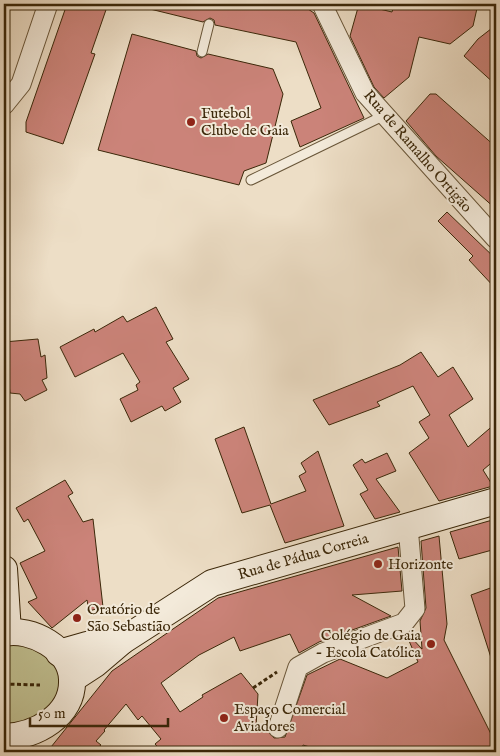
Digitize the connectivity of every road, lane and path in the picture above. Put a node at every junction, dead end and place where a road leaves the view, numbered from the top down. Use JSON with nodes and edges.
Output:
{"nodes":[{"id":1,"x":48,"y":4,"type":"edge"},
{"id":2,"x":322,"y":4,"type":"edge"},
{"id":3,"x":209,"y":24,"type":"dead end"},
{"id":4,"x":202,"y":52,"type":"dead end"},
{"id":5,"x":4,"y":106,"type":"edge"},
{"id":6,"x":384,"y":115,"type":"junction"},
{"id":7,"x":250,"y":180,"type":"dead end"},
{"id":8,"x":496,"y":239,"type":"edge"},
{"id":9,"x":496,"y":501,"type":"edge"},
{"id":10,"x":408,"y":526,"type":"junction"},
{"id":11,"x":4,"y":569,"type":"edge"},
{"id":12,"x":6,"y":632,"type":"edge"},
{"id":13,"x":122,"y":640,"type":"junction"},
{"id":14,"x":59,"y":653,"type":"junction"},
{"id":15,"x":72,"y":680,"type":"junction"},
{"id":16,"x":4,"y":682,"type":"edge"},
{"id":17,"x":40,"y":685,"type":"dead end"},
{"id":18,"x":278,"y":728,"type":"dead end"},
{"id":19,"x":14,"y":742,"type":"edge"}],
"edges":[{"from":1,"to":5,"type":"street"},
{"from":2,"to":6,"type":"street","name":"Rua de Ramalho Ortigão"},
{"from":3,"to":4,"type":"lane"},
{"from":6,"to":7,"type":"lane"},
{"from":6,"to":8,"type":"street","name":"Rua de Ramalho Ortigão"},
{"from":9,"to":10,"type":"main road","name":"Rua de Pádua Correia"},
{"from":10,"to":13,"type":"main road","name":"Rua de Pádua Correia"},
{"from":10,"to":18,"type":"street"},
{"from":11,"to":12,"type":"main road"},
{"from":12,"to":14,"type":"main road"},
{"from":13,"to":14,"type":"main road","name":"Rua de Pádua Correia"},
{"from":13,"to":15,"type":"main road","name":"Rua de Pádua Correia"},
{"from":14,"to":15,"type":"main road"},
{"from":15,"to":19,"type":"main road"},
{"from":16,"to":17,"type":"path"}]}
